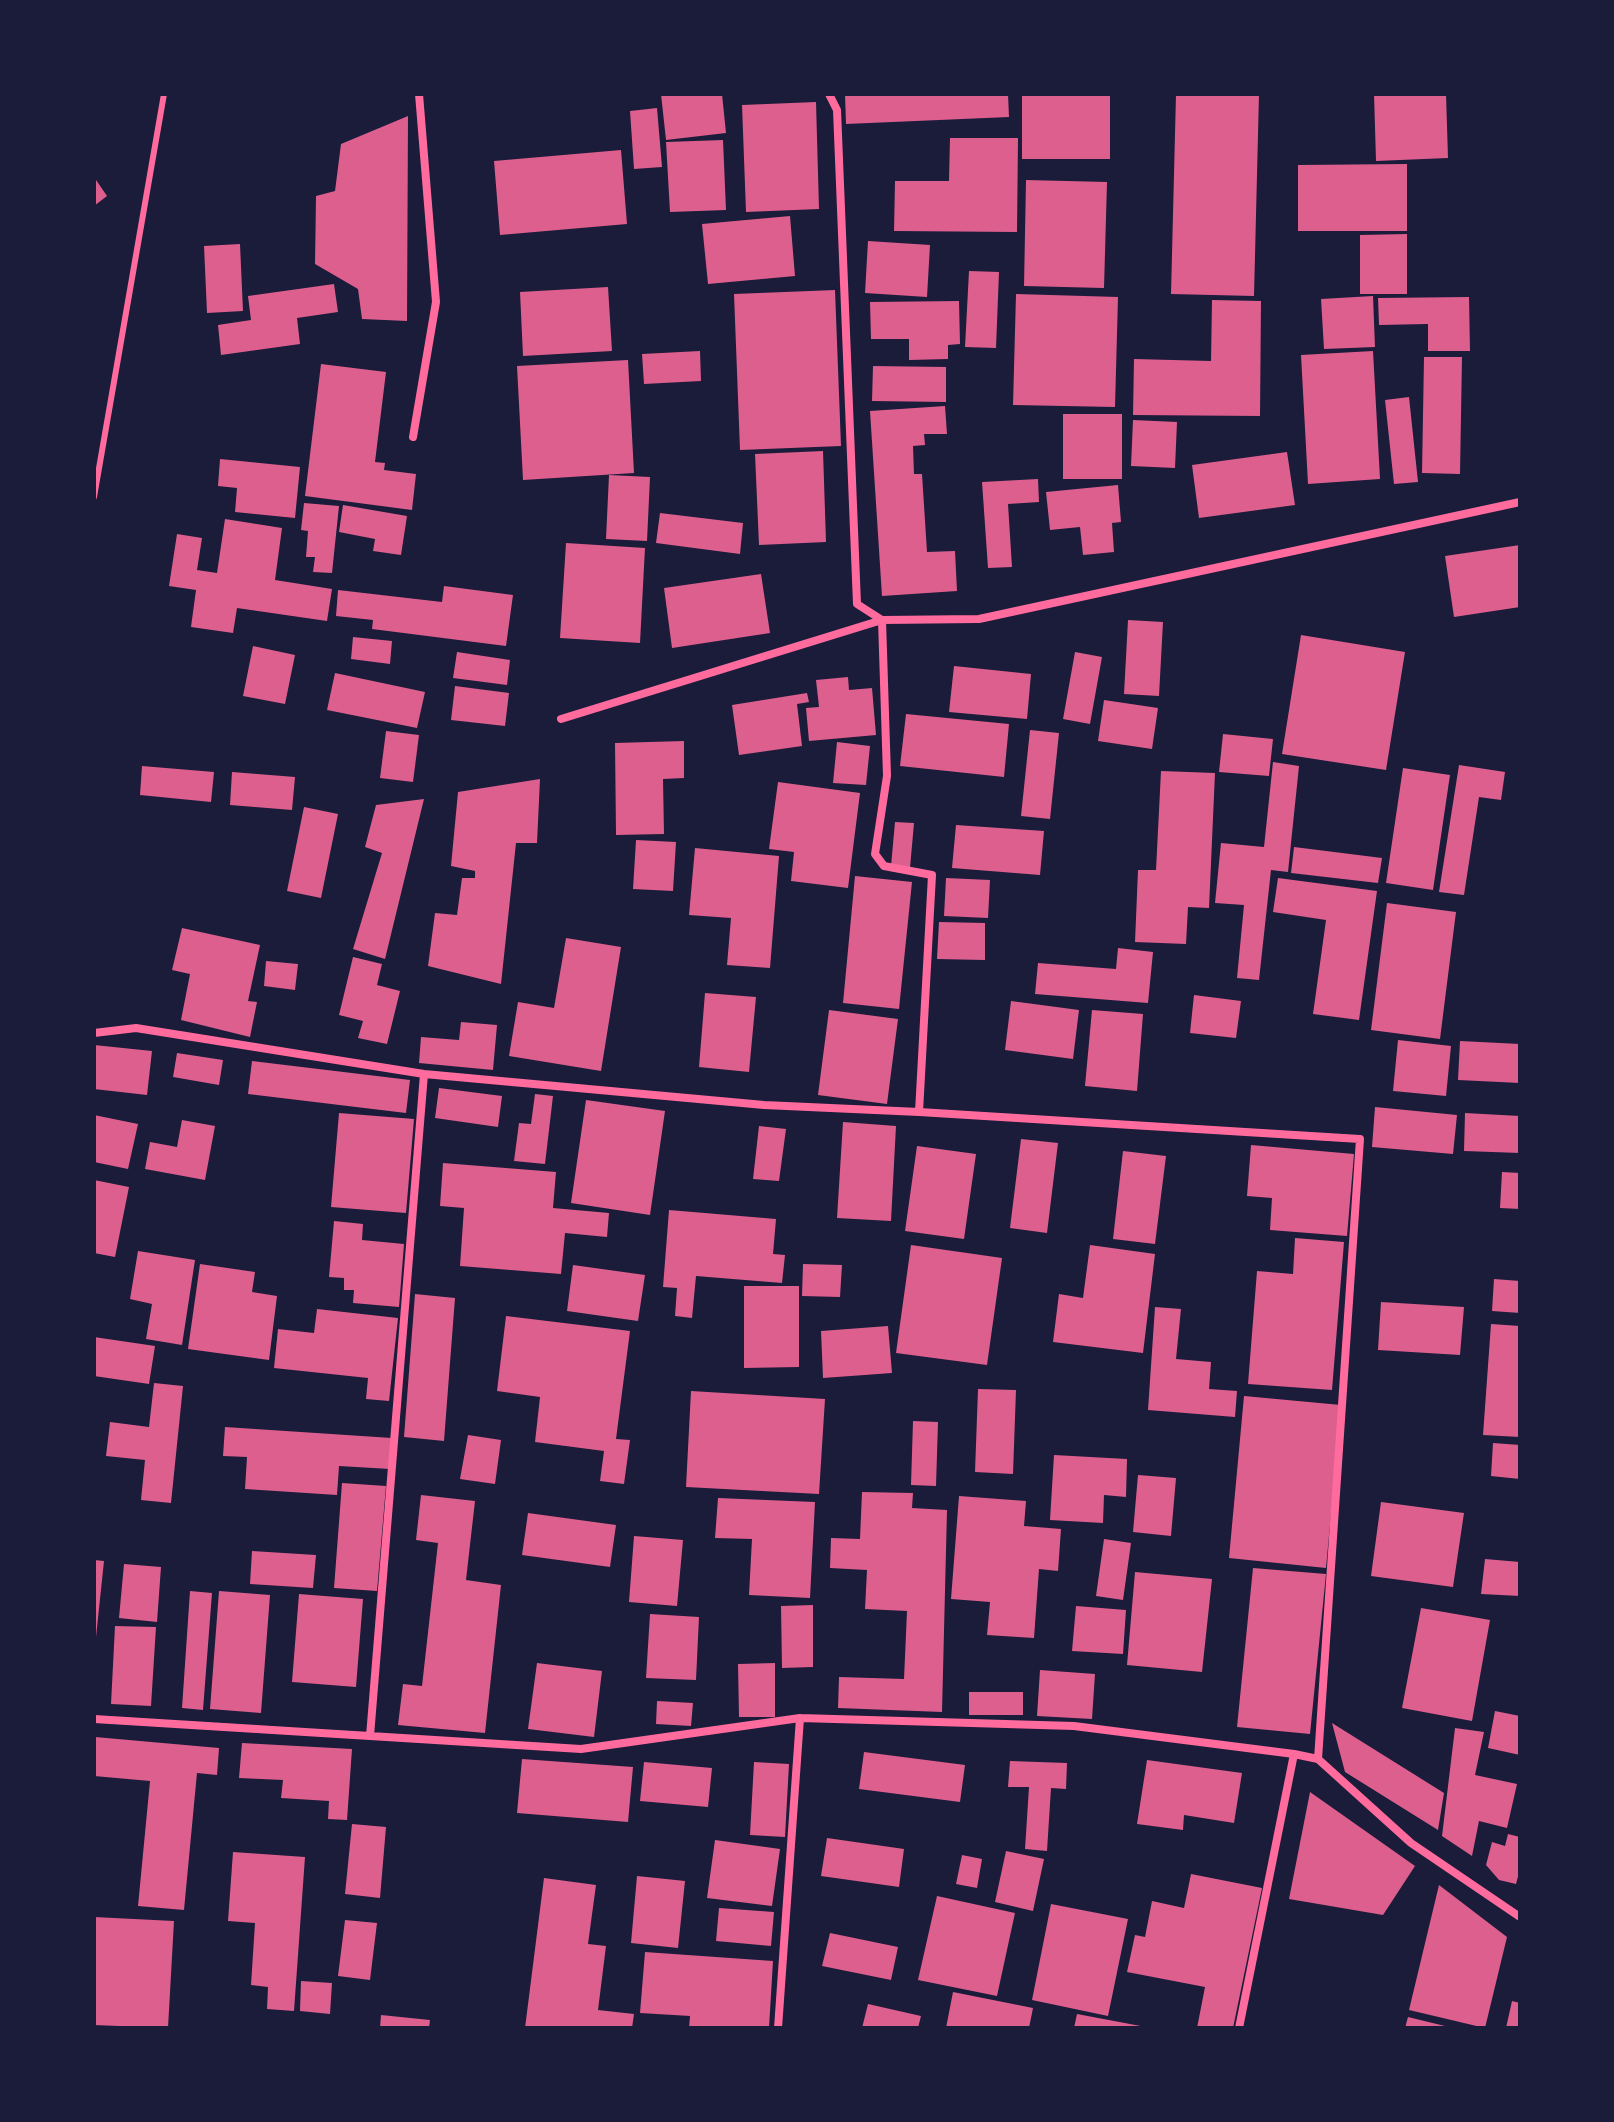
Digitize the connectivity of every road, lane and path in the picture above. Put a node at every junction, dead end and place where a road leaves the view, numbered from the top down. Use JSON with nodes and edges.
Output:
{"nodes":[{"id":1,"x":164,"y":94,"type":"edge"},
{"id":2,"x":419,"y":94,"type":"edge"},
{"id":3,"x":829,"y":94,"type":"edge"},
{"id":4,"x":413,"y":437,"type":"dead end"},
{"id":5,"x":94,"y":497,"type":"edge"},
{"id":6,"x":1520,"y":502,"type":"edge"},
{"id":7,"x":882,"y":620,"type":"junction"},
{"id":8,"x":561,"y":719,"type":"dead end"},
{"id":9,"x":94,"y":1033,"type":"edge"},
{"id":10,"x":424,"y":1074,"type":"junction"},
{"id":11,"x":919,"y":1112,"type":"junction"},
{"id":12,"x":800,"y":1718,"type":"junction"},
{"id":13,"x":94,"y":1719,"type":"edge"},
{"id":14,"x":370,"y":1736,"type":"junction"},
{"id":15,"x":1294,"y":1754,"type":"junction"},
{"id":16,"x":1318,"y":1759,"type":"junction"},
{"id":17,"x":1520,"y":1917,"type":"edge"},
{"id":18,"x":778,"y":2028,"type":"edge"},
{"id":19,"x":1239,"y":2028,"type":"edge"}],
"edges":[{"from":1,"to":5,"type":"lane"},
{"from":2,"to":4,"type":"street"},
{"from":3,"to":7,"type":"street"},
{"from":6,"to":7,"type":"street"},
{"from":7,"to":8,"type":"street"},
{"from":7,"to":11,"type":"street"},
{"from":9,"to":10,"type":"street"},
{"from":10,"to":11,"type":"street"},
{"from":10,"to":14,"type":"street"},
{"from":11,"to":16,"type":"street"},
{"from":12,"to":14,"type":"street"},
{"from":12,"to":15,"type":"street"},
{"from":12,"to":18,"type":"street"},
{"from":13,"to":14,"type":"street"},
{"from":15,"to":16,"type":"street"},
{"from":15,"to":19,"type":"street"},
{"from":16,"to":17,"type":"street"}]}
